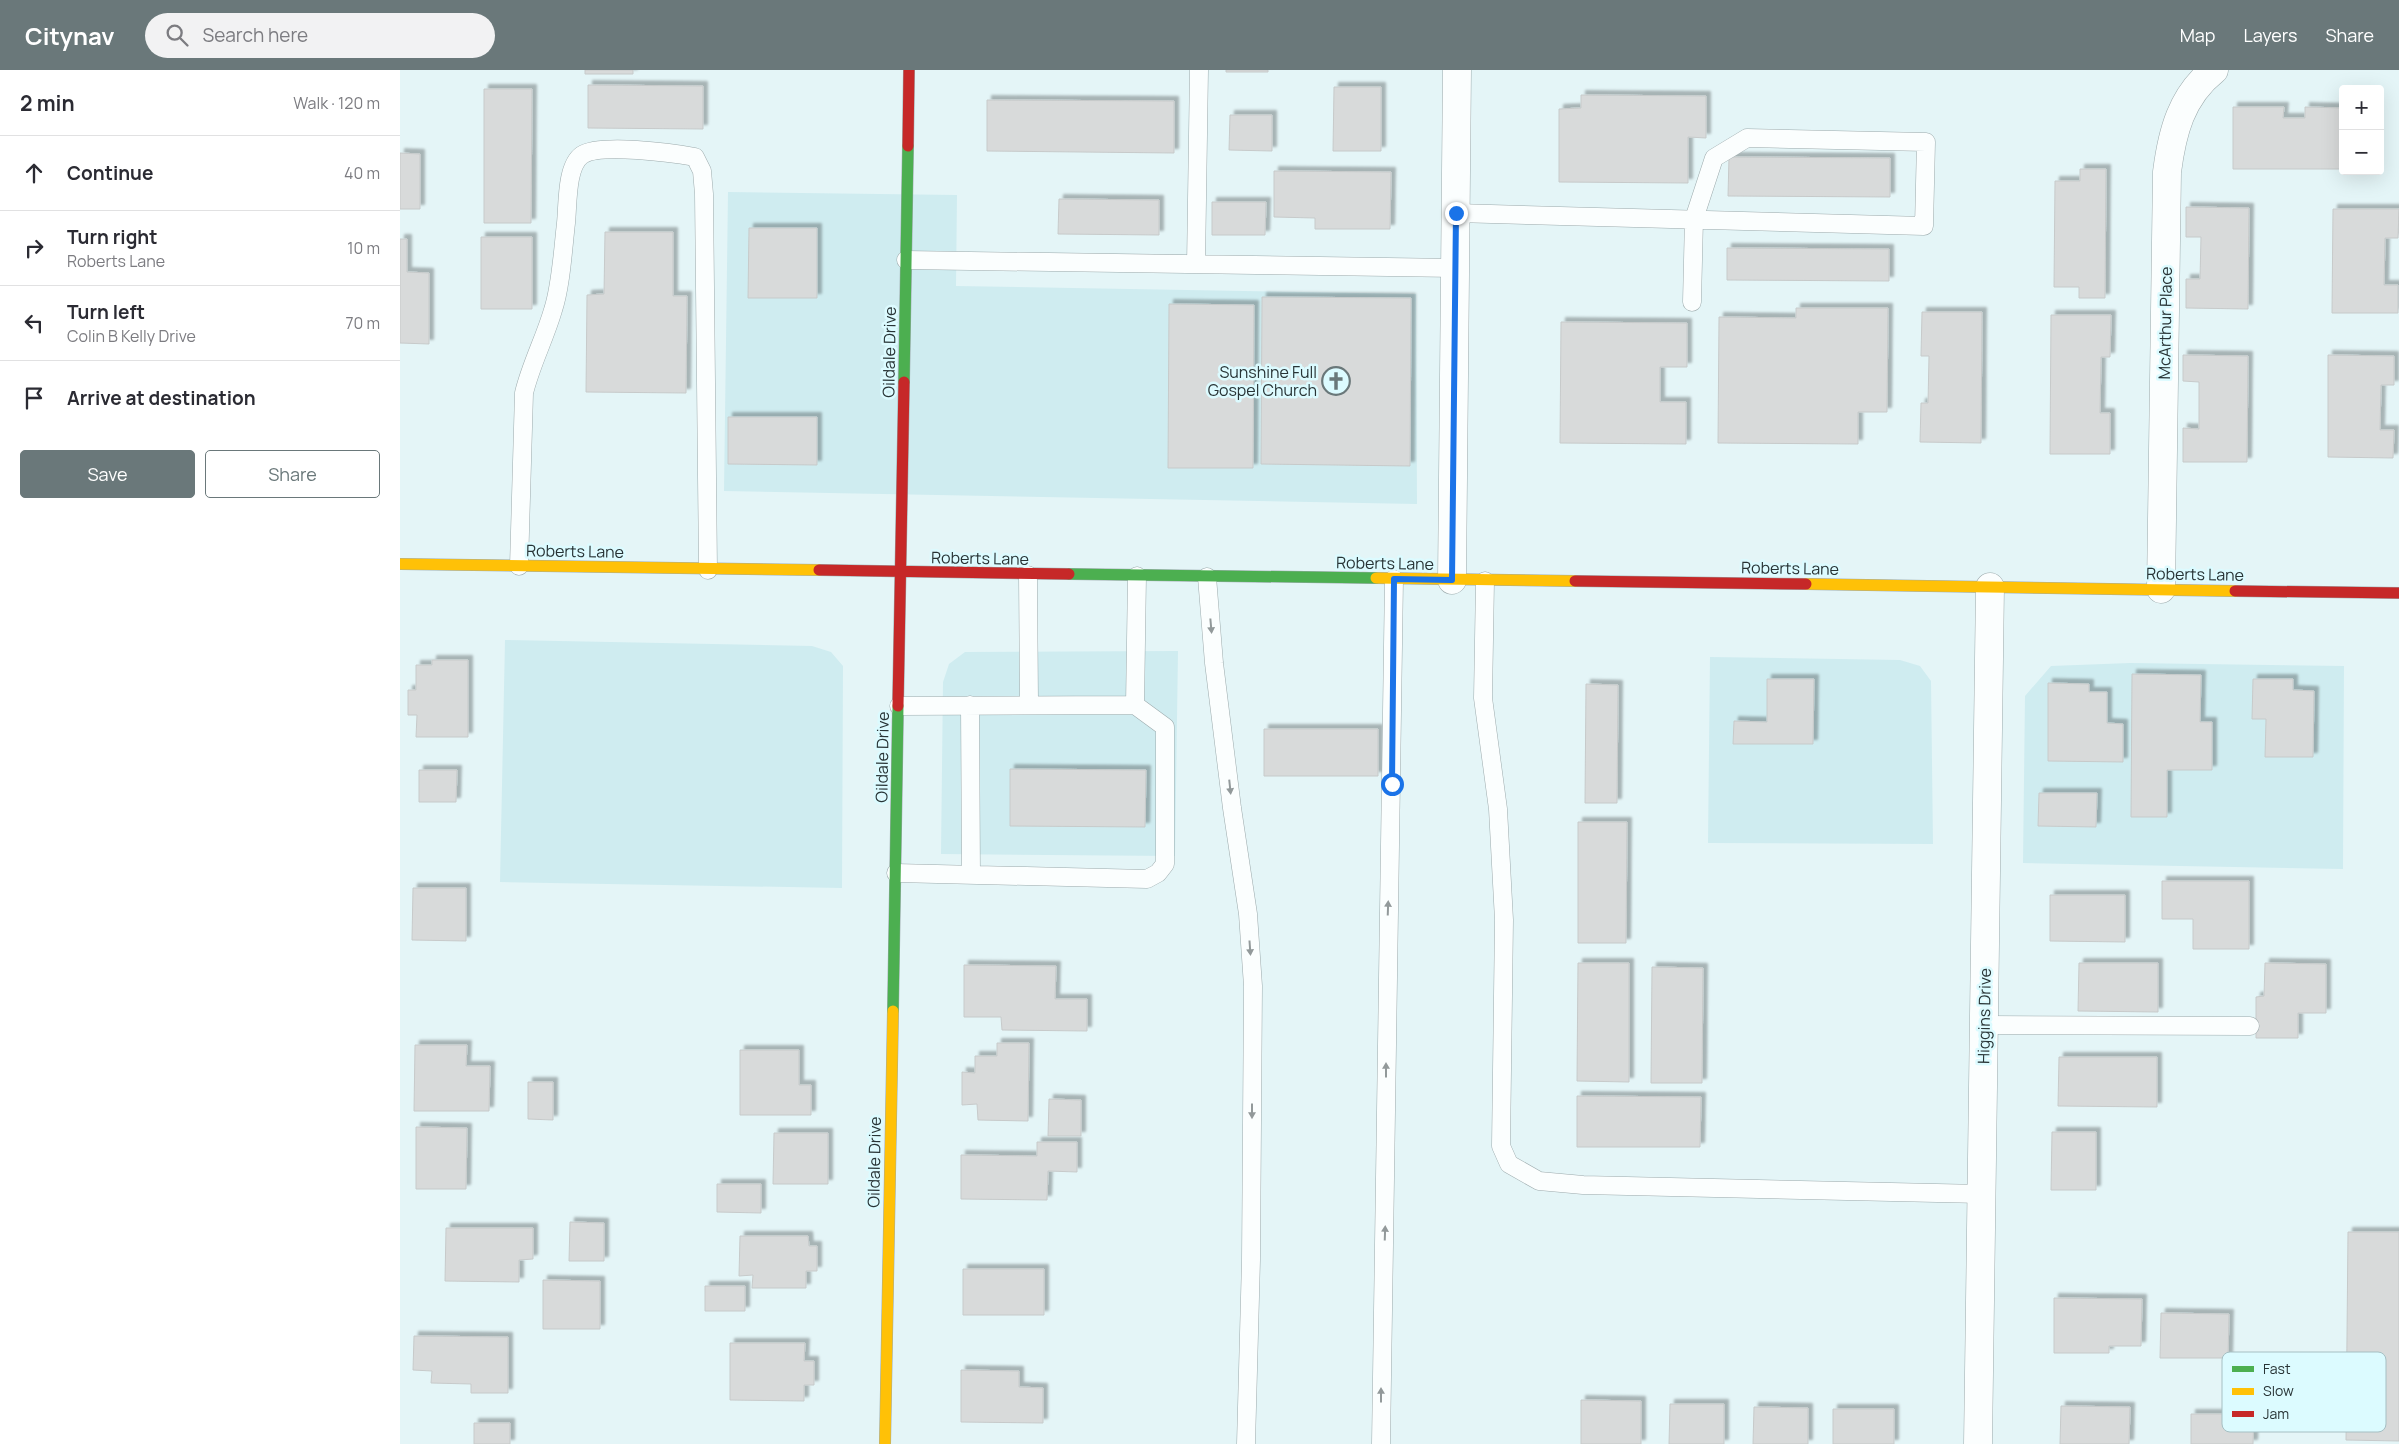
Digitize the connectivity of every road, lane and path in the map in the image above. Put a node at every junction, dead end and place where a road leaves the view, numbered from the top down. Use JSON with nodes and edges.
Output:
{"nodes":[{"id":1,"x":909,"y":70,"type":"edge"},
{"id":2,"x":1199,"y":70,"type":"edge"},
{"id":3,"x":1457,"y":70,"type":"edge"},
{"id":4,"x":2214,"y":70,"type":"edge"},
{"id":5,"x":1456,"y":213,"type":"junction"},
{"id":6,"x":1694,"y":219,"type":"junction"},
{"id":7,"x":906,"y":260,"type":"junction"},
{"id":8,"x":1196,"y":264,"type":"junction"},
{"id":9,"x":1455,"y":268,"type":"junction"},
{"id":10,"x":1692,"y":302,"type":"dead end"},
{"id":11,"x":400,"y":564,"type":"edge"},
{"id":12,"x":519,"y":566,"type":"junction"},
{"id":13,"x":708,"y":570,"type":"junction"},
{"id":14,"x":902,"y":573,"type":"junction"},
{"id":15,"x":1028,"y":575,"type":"junction"},
{"id":16,"x":1137,"y":576,"type":"junction"},
{"id":17,"x":1207,"y":577,"type":"junction"},
{"id":18,"x":1394,"y":579,"type":"junction"},
{"id":19,"x":1452,"y":580,"type":"junction"},
{"id":20,"x":1485,"y":581,"type":"junction"},
{"id":21,"x":1990,"y":587,"type":"junction"},
{"id":22,"x":2161,"y":590,"type":"junction"},
{"id":23,"x":2399,"y":593,"type":"edge"},
{"id":24,"x":1028,"y":704,"type":"junction"},
{"id":25,"x":970,"y":705,"type":"junction"},
{"id":26,"x":1135,"y":705,"type":"junction"},
{"id":27,"x":899,"y":706,"type":"junction"},
{"id":28,"x":896,"y":873,"type":"junction"},
{"id":29,"x":971,"y":875,"type":"junction"},
{"id":30,"x":1984,"y":1025,"type":"junction"},
{"id":31,"x":2250,"y":1026,"type":"dead end"},
{"id":32,"x":1982,"y":1194,"type":"junction"},
{"id":33,"x":885,"y":1444,"type":"edge"},
{"id":34,"x":1246,"y":1444,"type":"edge"},
{"id":35,"x":1381,"y":1444,"type":"edge"},
{"id":36,"x":1978,"y":1444,"type":"edge"}],
"edges":[{"from":1,"to":7,"type":"main road","name":"Oildale Drive"},
{"from":2,"to":8,"type":"lane"},
{"from":3,"to":5,"type":"street"},
{"from":4,"to":22,"type":"street","name":"McArthur Place"},
{"from":5,"to":6,"type":"lane"},
{"from":5,"to":9,"type":"street"},
{"from":6,"to":6,"type":"lane"},
{"from":6,"to":10,"type":"lane"},
{"from":7,"to":8,"type":"lane"},
{"from":7,"to":14,"type":"main road","name":"Oildale Drive"},
{"from":8,"to":9,"type":"lane"},
{"from":9,"to":19,"type":"street"},
{"from":11,"to":12,"type":"main road","name":"Roberts Lane"},
{"from":12,"to":13,"type":"main road","name":"Roberts Lane"},
{"from":12,"to":13,"type":"lane"},
{"from":13,"to":14,"type":"main road","name":"Roberts Lane"},
{"from":14,"to":15,"type":"main road","name":"Roberts Lane"},
{"from":14,"to":27,"type":"main road","name":"Oildale Drive"},
{"from":15,"to":16,"type":"main road","name":"Roberts Lane"},
{"from":15,"to":24,"type":"lane"},
{"from":16,"to":17,"type":"main road","name":"Roberts Lane"},
{"from":16,"to":26,"type":"lane"},
{"from":17,"to":18,"type":"main road","name":"Roberts Lane"},
{"from":17,"to":34,"type":"lane","one_way":true},
{"from":18,"to":19,"type":"main road","name":"Roberts Lane"},
{"from":35,"to":18,"type":"lane","one_way":true},
{"from":19,"to":20,"type":"main road","name":"Roberts Lane"},
{"from":20,"to":21,"type":"main road","name":"Roberts Lane"},
{"from":20,"to":32,"type":"lane"},
{"from":21,"to":22,"type":"main road","name":"Roberts Lane"},
{"from":21,"to":30,"type":"street","name":"Higgins Drive"},
{"from":22,"to":23,"type":"main road","name":"Roberts Lane"},
{"from":24,"to":25,"type":"lane"},
{"from":24,"to":26,"type":"lane"},
{"from":25,"to":27,"type":"lane"},
{"from":25,"to":29,"type":"lane"},
{"from":26,"to":29,"type":"lane"},
{"from":27,"to":28,"type":"main road","name":"Oildale Drive"},
{"from":28,"to":29,"type":"lane"},
{"from":28,"to":33,"type":"main road","name":"Oildale Drive"},
{"from":30,"to":31,"type":"lane"},
{"from":30,"to":32,"type":"street","name":"Higgins Drive"},
{"from":32,"to":36,"type":"street","name":"Higgins Drive"}]}
